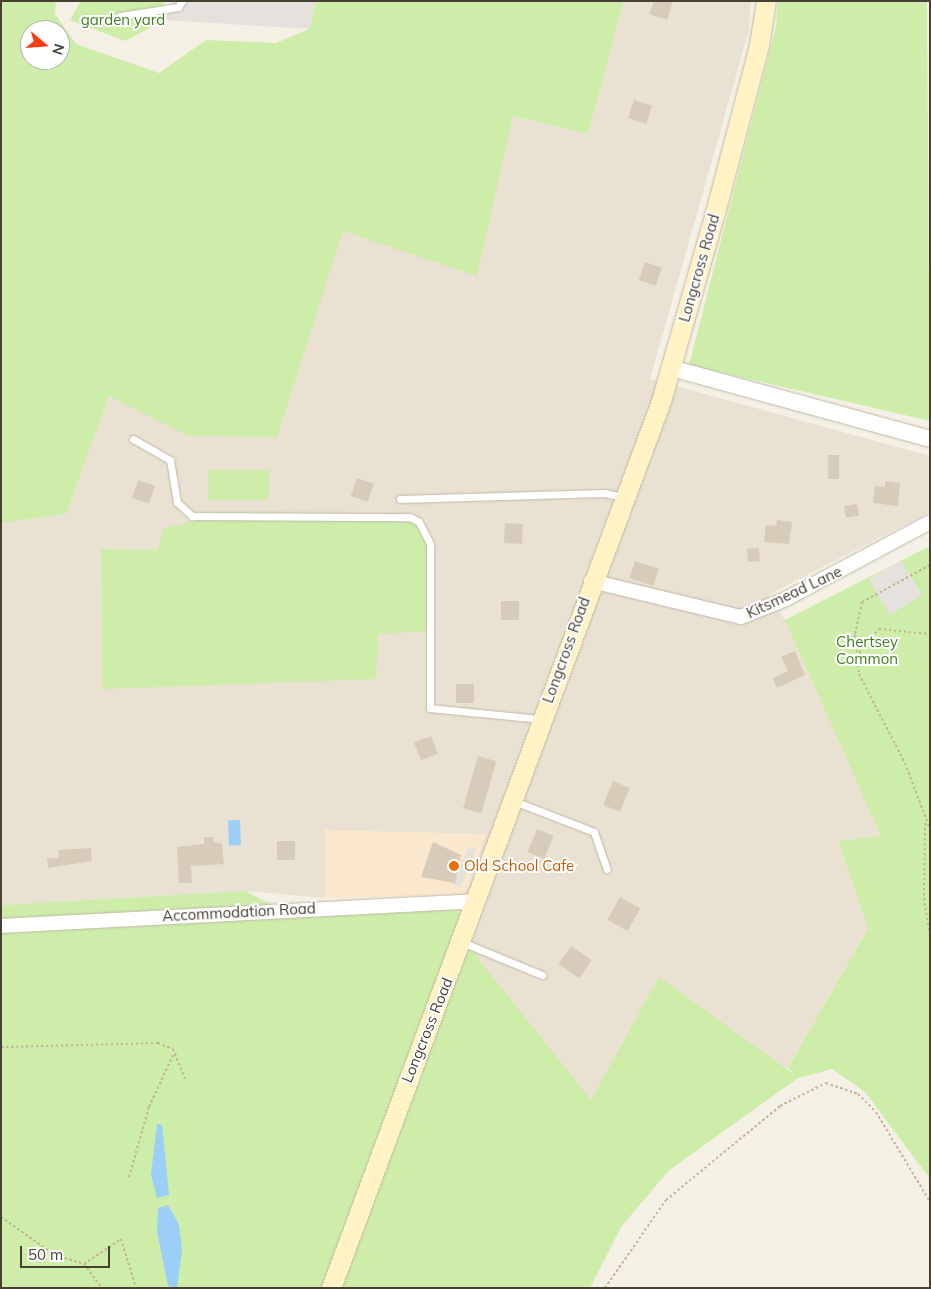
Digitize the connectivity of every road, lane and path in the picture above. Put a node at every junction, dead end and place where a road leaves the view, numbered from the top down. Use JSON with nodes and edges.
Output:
{"nodes":[{"id":1,"x":182,"y":1,"type":"edge"},
{"id":2,"x":766,"y":1,"type":"edge"},
{"id":3,"x":120,"y":16,"type":"dead end"},
{"id":4,"x":671,"y":368,"type":"junction"},
{"id":5,"x":133,"y":439,"type":"dead end"},
{"id":6,"x":930,"y":439,"type":"edge"},
{"id":7,"x":622,"y":497,"type":"junction"},
{"id":8,"x":400,"y":499,"type":"dead end"},
{"id":9,"x":930,"y":522,"type":"edge"},
{"id":10,"x":930,"y":565,"type":"edge"},
{"id":11,"x":591,"y":582,"type":"junction"},
{"id":12,"x":930,"y":634,"type":"edge"},
{"id":13,"x":856,"y":657,"type":"junction"},
{"id":14,"x":540,"y":719,"type":"junction"},
{"id":15,"x":513,"y":800,"type":"junction"},
{"id":16,"x":925,"y":823,"type":"junction"},
{"id":17,"x":930,"y":829,"type":"edge"},
{"id":18,"x":607,"y":869,"type":"dead end"},
{"id":19,"x":477,"y":901,"type":"junction"},
{"id":20,"x":1,"y":926,"type":"edge"},
{"id":21,"x":930,"y":934,"type":"edge"},
{"id":22,"x":462,"y":942,"type":"junction"},
{"id":23,"x":542,"y":975,"type":"dead end"},
{"id":24,"x":1,"y":1047,"type":"edge"},
{"id":25,"x":174,"y":1053,"type":"junction"},
{"id":26,"x":185,"y":1079,"type":"dead end"},
{"id":27,"x":130,"y":1177,"type":"dead end"},
{"id":28,"x":930,"y":1202,"type":"edge"},
{"id":29,"x":1,"y":1217,"type":"edge"},
{"id":30,"x":84,"y":1264,"type":"junction"},
{"id":31,"x":102,"y":1288,"type":"edge"},
{"id":32,"x":136,"y":1288,"type":"edge"},
{"id":33,"x":331,"y":1288,"type":"edge"},
{"id":34,"x":606,"y":1288,"type":"edge"}],
"edges":[{"from":1,"to":3,"type":"lane"},
{"from":2,"to":4,"type":"main road","name":"Longcross Road"},
{"from":4,"to":6,"type":"street"},
{"from":4,"to":7,"type":"main road","name":"Longcross Road"},
{"from":5,"to":14,"type":"lane"},
{"from":7,"to":8,"type":"lane"},
{"from":7,"to":11,"type":"main road","name":"Longcross Road"},
{"from":9,"to":11,"type":"street","name":"Kitsmead Lane"},
{"from":10,"to":13,"type":"path"},
{"from":11,"to":14,"type":"main road","name":"Longcross Road"},
{"from":12,"to":13,"type":"path"},
{"from":13,"to":16,"type":"path"},
{"from":14,"to":15,"type":"main road","name":"Longcross Road"},
{"from":15,"to":18,"type":"lane"},
{"from":15,"to":19,"type":"main road","name":"Longcross Road"},
{"from":16,"to":17,"type":"path"},
{"from":16,"to":21,"type":"path"},
{"from":19,"to":20,"type":"street","name":"Accommodation Road"},
{"from":19,"to":22,"type":"main road","name":"Longcross Road"},
{"from":22,"to":23,"type":"lane"},
{"from":22,"to":33,"type":"main road","name":"Longcross Road"},
{"from":24,"to":25,"type":"path"},
{"from":25,"to":26,"type":"path"},
{"from":25,"to":27,"type":"path"},
{"from":28,"to":34,"type":"path"},
{"from":29,"to":30,"type":"path"},
{"from":30,"to":31,"type":"path"},
{"from":30,"to":32,"type":"path"}]}
